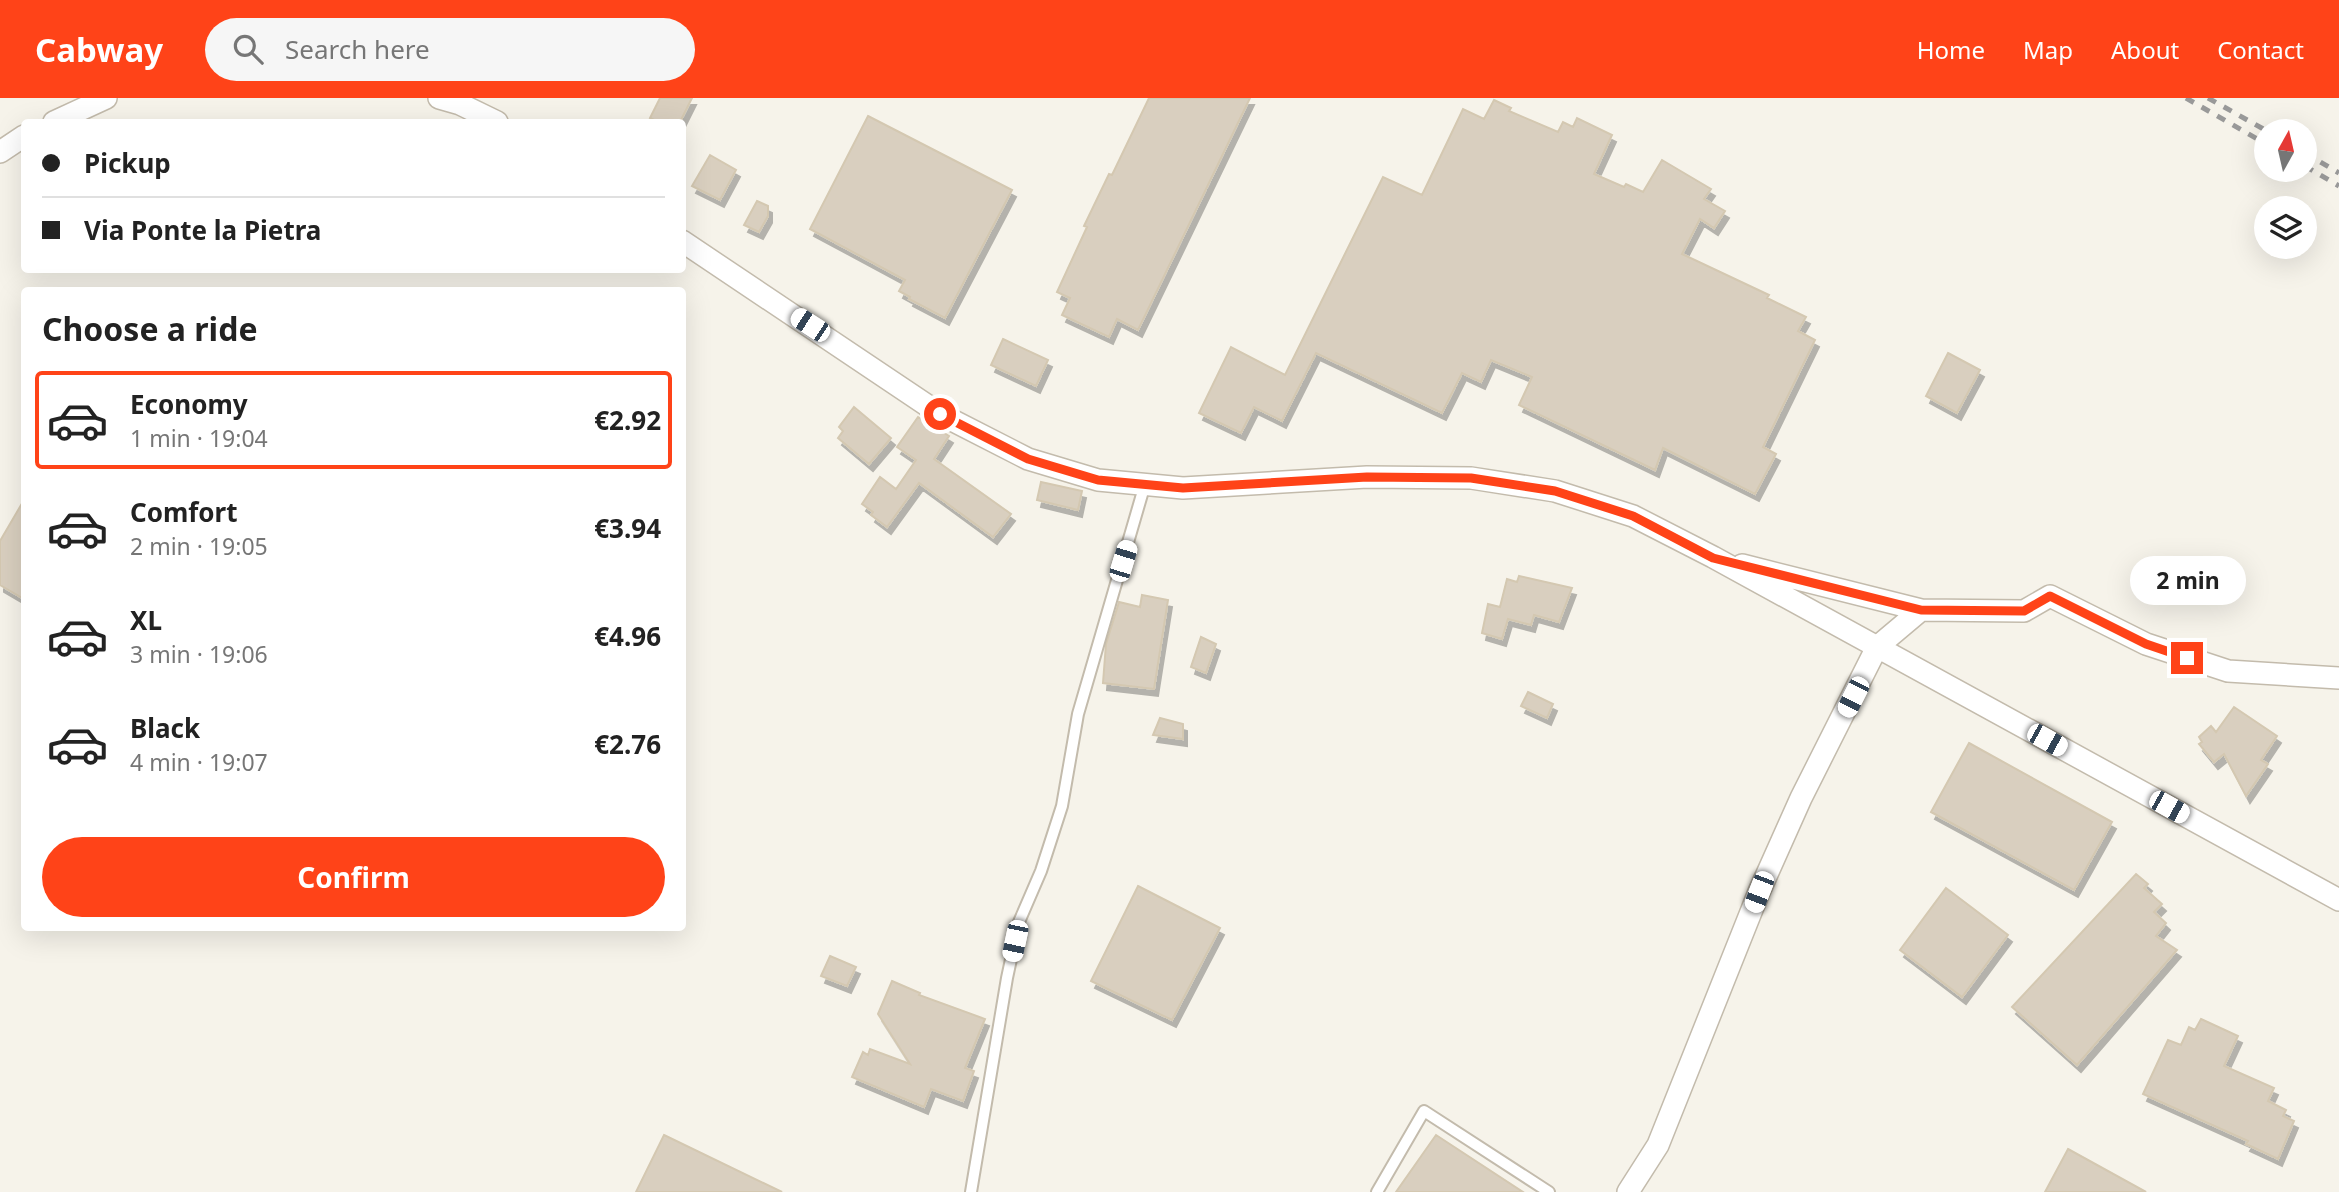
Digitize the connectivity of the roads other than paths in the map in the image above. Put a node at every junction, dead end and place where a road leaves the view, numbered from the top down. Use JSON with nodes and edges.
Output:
{"nodes":[{"id":1,"x":106,"y":98,"type":"edge"},
{"id":2,"x":439,"y":98,"type":"edge"},
{"id":3,"x":60,"y":119,"type":"edge"},
{"id":4,"x":491,"y":119,"type":"edge"},
{"id":5,"x":21,"y":138,"type":"edge"},
{"id":6,"x":0,"y":152,"type":"edge"},
{"id":7,"x":686,"y":244,"type":"edge"},
{"id":8,"x":1145,"y":484,"type":"junction"},
{"id":9,"x":1713,"y":558,"type":"junction"},
{"id":10,"x":1921,"y":610,"type":"junction"},
{"id":11,"x":1877,"y":647,"type":"junction"},
{"id":12,"x":2339,"y":678,"type":"edge"},
{"id":13,"x":2339,"y":900,"type":"edge"},
{"id":14,"x":971,"y":1192,"type":"edge"},
{"id":15,"x":1377,"y":1192,"type":"edge"},
{"id":16,"x":1549,"y":1192,"type":"edge"},
{"id":17,"x":1628,"y":1192,"type":"edge"}],
"edges":[{"from":1,"to":3,"type":"street"},
{"from":2,"to":4,"type":"street"},
{"from":5,"to":6,"type":"street"},
{"from":7,"to":8,"type":"street"},
{"from":8,"to":9,"type":"street"},
{"from":8,"to":14,"type":"lane"},
{"from":9,"to":10,"type":"street"},
{"from":9,"to":11,"type":"street"},
{"from":10,"to":11,"type":"street"},
{"from":10,"to":12,"type":"street"},
{"from":11,"to":13,"type":"street"},
{"from":11,"to":17,"type":"street"},
{"from":15,"to":16,"type":"lane"}]}
